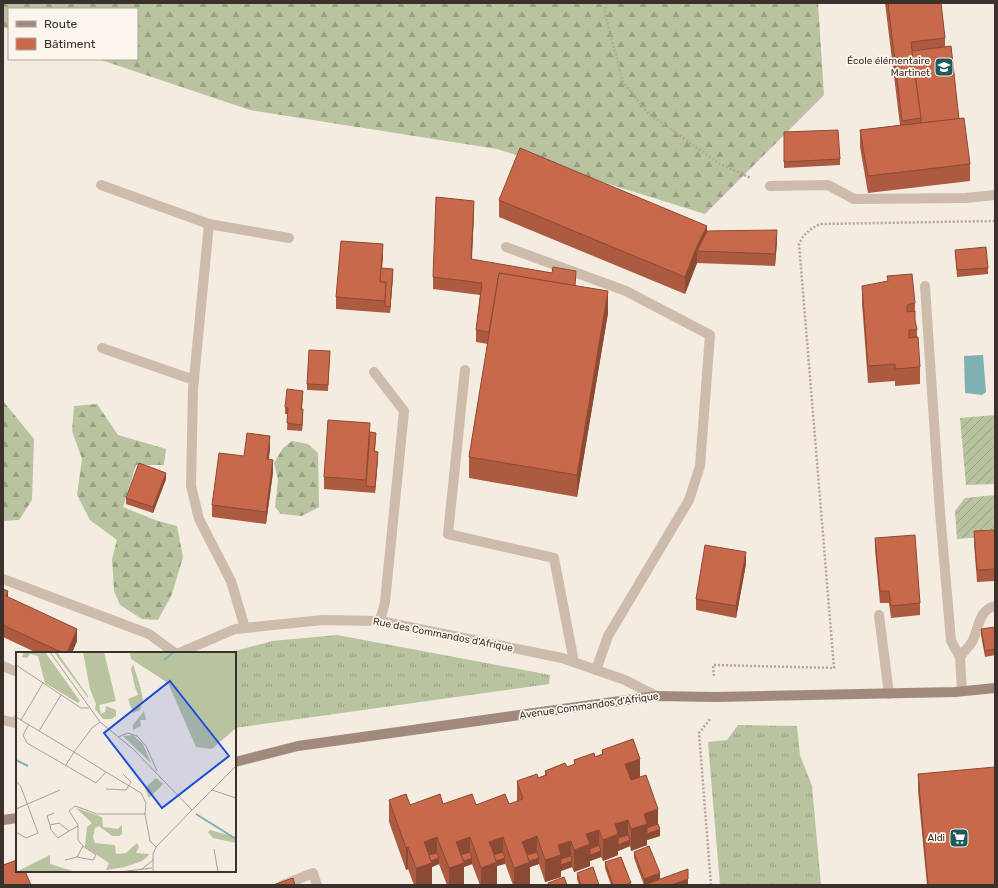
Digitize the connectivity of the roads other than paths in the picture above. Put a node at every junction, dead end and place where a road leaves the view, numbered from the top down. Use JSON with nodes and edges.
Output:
{"nodes":[{"id":1,"x":102,"y":185,"type":"dead end"},
{"id":2,"x":770,"y":186,"type":"road end"},
{"id":3,"x":995,"y":195,"type":"edge"},
{"id":4,"x":209,"y":224,"type":"junction"},
{"id":5,"x":289,"y":238,"type":"dead end"},
{"id":6,"x":506,"y":247,"type":"dead end"},
{"id":7,"x":925,"y":286,"type":"dead end"},
{"id":8,"x":102,"y":348,"type":"dead end"},
{"id":9,"x":465,"y":370,"type":"dead end"},
{"id":10,"x":374,"y":372,"type":"dead end"},
{"id":11,"x":194,"y":380,"type":"junction"},
{"id":12,"x":3,"y":579,"type":"edge"},
{"id":13,"x":995,"y":606,"type":"edge"},
{"id":14,"x":879,"y":615,"type":"dead end"},
{"id":15,"x":380,"y":621,"type":"junction"},
{"id":16,"x":245,"y":628,"type":"junction"},
{"id":17,"x":174,"y":652,"type":"edge"},
{"id":18,"x":181,"y":652,"type":"edge"},
{"id":19,"x":960,"y":657,"type":"junction"},
{"id":20,"x":574,"y":662,"type":"junction"},
{"id":21,"x":3,"y":666,"type":"edge"},
{"id":22,"x":596,"y":670,"type":"junction"},
{"id":23,"x":16,"y":672,"type":"edge"},
{"id":24,"x":995,"y":688,"type":"edge"},
{"id":25,"x":962,"y":691,"type":"junction"},
{"id":26,"x":889,"y":694,"type":"junction"},
{"id":27,"x":656,"y":696,"type":"junction"},
{"id":28,"x":3,"y":720,"type":"edge"},
{"id":29,"x":16,"y":722,"type":"edge"},
{"id":30,"x":236,"y":762,"type":"edge"},
{"id":31,"x":16,"y":818,"type":"edge"},
{"id":32,"x":3,"y":820,"type":"edge"},
{"id":33,"x":283,"y":885,"type":"edge"},
{"id":34,"x":317,"y":885,"type":"edge"}],
"edges":[{"from":1,"to":4,"type":"street"},
{"from":2,"to":3,"type":"street"},
{"from":4,"to":5,"type":"street"},
{"from":4,"to":11,"type":"street"},
{"from":6,"to":22,"type":"street"},
{"from":7,"to":19,"type":"street"},
{"from":8,"to":11,"type":"street"},
{"from":9,"to":20,"type":"street"},
{"from":10,"to":15,"type":"street"},
{"from":11,"to":16,"type":"street"},
{"from":12,"to":17,"type":"street"},
{"from":13,"to":19,"type":"street"},
{"from":14,"to":26,"type":"street"},
{"from":15,"to":16,"type":"street","name":"Rue des Commandos d'Afrique"},
{"from":15,"to":20,"type":"street","name":"Rue des Commandos d'Afrique"},
{"from":16,"to":18,"type":"street","name":"Rue des Commandos d'Afrique"},
{"from":19,"to":25,"type":"street"},
{"from":20,"to":22,"type":"street","name":"Rue des Commandos d'Afrique"},
{"from":21,"to":23,"type":"street"},
{"from":22,"to":27,"type":"street","name":"Rue des Commandos d'Afrique"},
{"from":24,"to":25,"type":"main road","name":"Avenue Commandos d'Afrique"},
{"from":25,"to":26,"type":"main road","name":"Avenue Commandos d'Afrique"},
{"from":26,"to":27,"type":"main road","name":"Avenue Commandos d'Afrique"},
{"from":27,"to":30,"type":"main road","name":"Avenue Commandos d'Afrique"},
{"from":28,"to":29,"type":"street"},
{"from":31,"to":32,"type":"main road"},
{"from":33,"to":34,"type":"street"}]}
